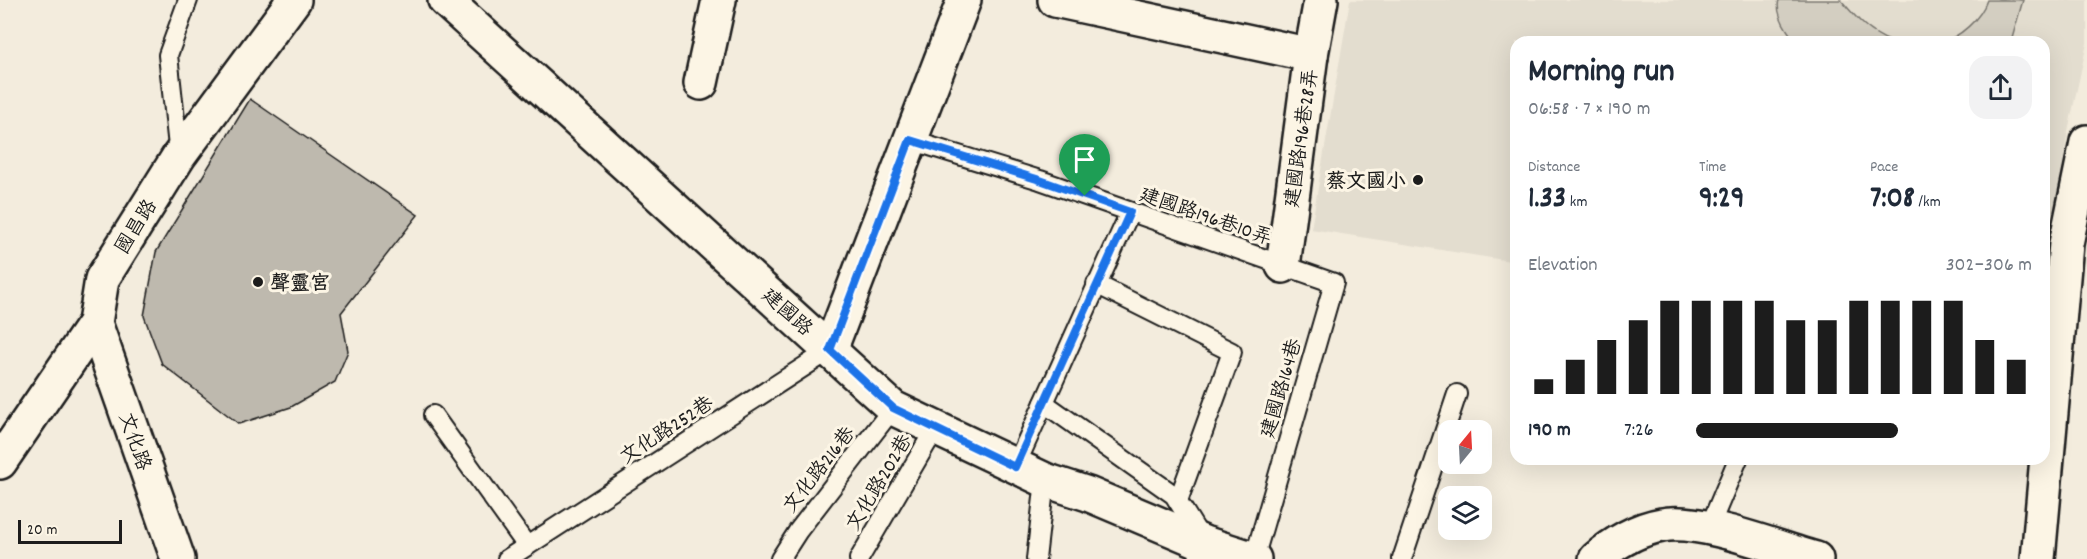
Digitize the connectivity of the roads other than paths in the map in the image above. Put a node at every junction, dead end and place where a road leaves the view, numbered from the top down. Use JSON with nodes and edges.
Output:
{"nodes":[{"id":1,"x":188,"y":0,"type":"edge"},
{"id":2,"x":294,"y":0,"type":"edge"},
{"id":3,"x":445,"y":0,"type":"edge"},
{"id":4,"x":719,"y":0,"type":"edge"},
{"id":5,"x":964,"y":0,"type":"edge"},
{"id":6,"x":1055,"y":0,"type":"edge"},
{"id":7,"x":1321,"y":0,"type":"edge"},
{"id":8,"x":1311,"y":55,"type":"junction"},
{"id":9,"x":701,"y":82,"type":"dead end"},
{"id":10,"x":910,"y":140,"type":"junction"},
{"id":11,"x":2087,"y":142,"type":"edge"},
{"id":12,"x":179,"y":156,"type":"junction"},
{"id":13,"x":1130,"y":212,"type":"junction"},
{"id":14,"x":2076,"y":246,"type":"edge"},
{"id":15,"x":1282,"y":266,"type":"junction"},
{"id":16,"x":1096,"y":284,"type":"junction"},
{"id":17,"x":95,"y":323,"type":"junction"},
{"id":18,"x":830,"y":350,"type":"junction"},
{"id":19,"x":2050,"y":366,"type":"edge"},
{"id":20,"x":1457,"y":394,"type":"dead end"},
{"id":21,"x":1044,"y":403,"type":"junction"},
{"id":22,"x":893,"y":408,"type":"junction"},
{"id":23,"x":433,"y":415,"type":"dead end"},
{"id":24,"x":935,"y":429,"type":"junction"},
{"id":25,"x":0,"y":462,"type":"edge"},
{"id":26,"x":1734,"y":465,"type":"edge"},
{"id":27,"x":2047,"y":465,"type":"edge"},
{"id":28,"x":1015,"y":467,"type":"junction"},
{"id":29,"x":1045,"y":480,"type":"junction"},
{"id":30,"x":1178,"y":501,"type":"junction"},
{"id":31,"x":1708,"y":528,"type":"junction"},
{"id":32,"x":527,"y":546,"type":"junction"},
{"id":33,"x":1201,"y":551,"type":"edge"},
{"id":34,"x":2046,"y":558,"type":"edge"},
{"id":35,"x":178,"y":559,"type":"edge"},
{"id":36,"x":507,"y":559,"type":"edge"},
{"id":37,"x":780,"y":559,"type":"edge"},
{"id":38,"x":859,"y":559,"type":"edge"},
{"id":39,"x":1036,"y":559,"type":"edge"},
{"id":40,"x":1254,"y":559,"type":"edge"},
{"id":41,"x":1402,"y":559,"type":"edge"},
{"id":42,"x":1596,"y":559,"type":"edge"},
{"id":43,"x":1816,"y":559,"type":"edge"}],
"edges":[{"from":1,"to":12,"type":"lane"},
{"from":2,"to":12,"type":"street","name":"國昌路"},
{"from":3,"to":18,"type":"street","name":"建國路"},
{"from":4,"to":9,"type":"street"},
{"from":5,"to":10,"type":"street"},
{"from":6,"to":8,"type":"street","name":"建國路196巷28弄"},
{"from":7,"to":8,"type":"street"},
{"from":8,"to":15,"type":"street","name":"建國路196巷28弄"},
{"from":10,"to":13,"type":"lane","name":"建國路196巷10弄"},
{"from":10,"to":18,"type":"street"},
{"from":11,"to":14,"type":"street"},
{"from":12,"to":17,"type":"street","name":"國昌路"},
{"from":13,"to":15,"type":"lane","name":"建國路196巷10弄"},
{"from":13,"to":16,"type":"lane"},
{"from":14,"to":19,"type":"street"},
{"from":15,"to":40,"type":"lane","name":"建國路164巷"},
{"from":16,"to":21,"type":"lane"},
{"from":16,"to":30,"type":"lane"},
{"from":17,"to":25,"type":"street","name":"國昌路"},
{"from":17,"to":35,"type":"street","name":"文化路"},
{"from":18,"to":22,"type":"street","name":"建國路"},
{"from":18,"to":32,"type":"lane","name":"文化路252巷"},
{"from":20,"to":41,"type":"lane"},
{"from":21,"to":28,"type":"lane"},
{"from":21,"to":30,"type":"lane"},
{"from":22,"to":24,"type":"street","name":"建國路"},
{"from":22,"to":37,"type":"lane","name":"文化路216巷"},
{"from":23,"to":32,"type":"lane"},
{"from":24,"to":28,"type":"street","name":"建國路"},
{"from":24,"to":38,"type":"lane","name":"文化路202巷"},
{"from":26,"to":31,"type":"lane"},
{"from":27,"to":34,"type":"street"},
{"from":28,"to":29,"type":"street","name":"建國路"},
{"from":29,"to":33,"type":"street","name":"建國路"},
{"from":29,"to":39,"type":"lane"},
{"from":30,"to":33,"type":"lane"},
{"from":31,"to":42,"type":"street"},
{"from":31,"to":43,"type":"street"},
{"from":32,"to":36,"type":"lane","name":"文化路252巷"},
{"from":33,"to":40,"type":"street","name":"建國路"}]}
